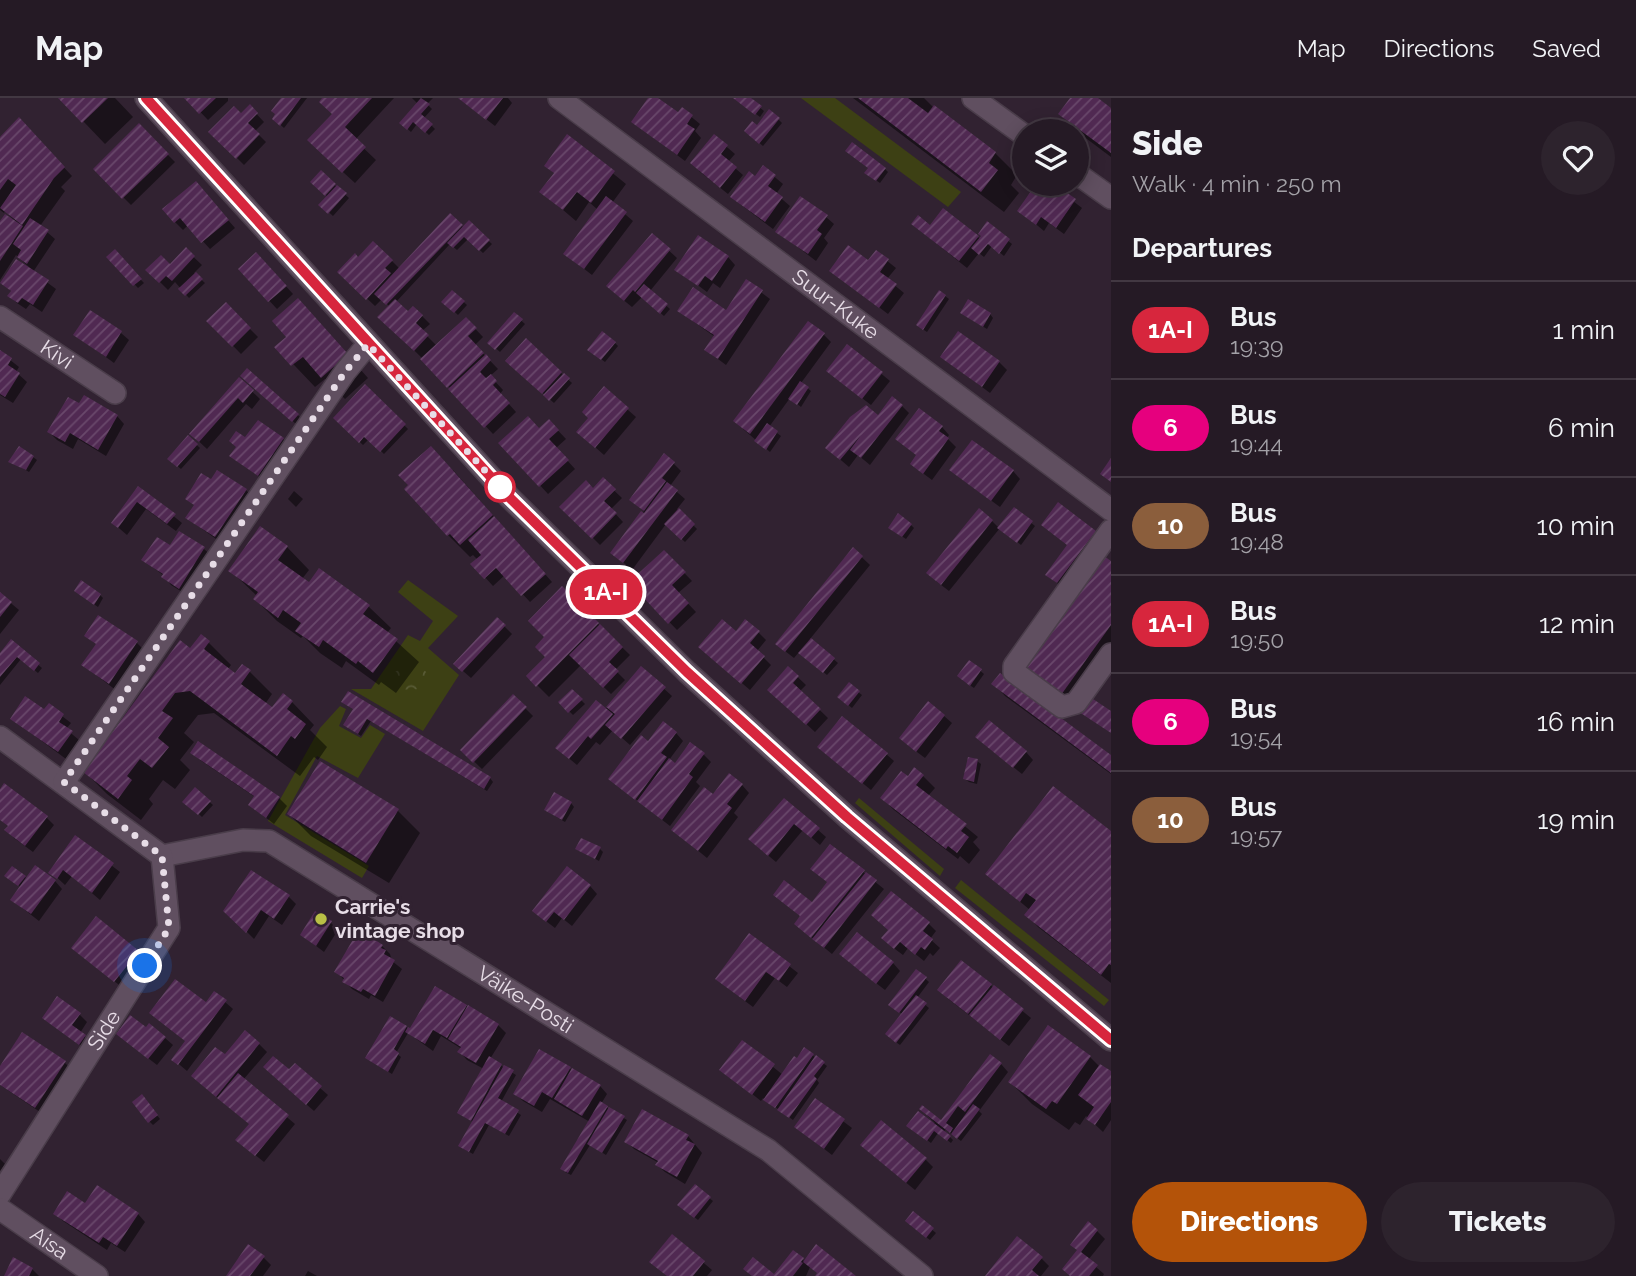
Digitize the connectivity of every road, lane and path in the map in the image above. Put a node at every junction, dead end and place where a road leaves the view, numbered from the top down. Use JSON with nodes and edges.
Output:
{"nodes":[{"id":1,"x":146,"y":98,"type":"edge"},
{"id":2,"x":559,"y":98,"type":"edge"},
{"id":3,"x":973,"y":98,"type":"edge"},
{"id":4,"x":1012,"y":126,"type":"edge"},
{"id":5,"x":1089,"y":182,"type":"edge"},
{"id":6,"x":1111,"y":198,"type":"edge"},
{"id":7,"x":0,"y":317,"type":"edge"},
{"id":8,"x":368,"y":344,"type":"junction"},
{"id":9,"x":115,"y":393,"type":"dead end"},
{"id":10,"x":1111,"y":510,"type":"edge"},
{"id":11,"x":1111,"y":530,"type":"edge"},
{"id":12,"x":1111,"y":654,"type":"edge"},
{"id":13,"x":0,"y":737,"type":"edge"},
{"id":14,"x":64,"y":782,"type":"junction"},
{"id":15,"x":162,"y":856,"type":"junction"},
{"id":16,"x":1110,"y":1038,"type":"edge"},
{"id":17,"x":0,"y":1194,"type":"edge"},
{"id":18,"x":0,"y":1209,"type":"edge"},
{"id":19,"x":916,"y":1274,"type":"edge"},
{"id":20,"x":97,"y":1276,"type":"edge"}],
"edges":[{"from":1,"to":8,"type":"street"},
{"from":2,"to":10,"type":"street","name":"Suur-Kuke"},
{"from":3,"to":4,"type":"street"},
{"from":5,"to":6,"type":"street"},
{"from":7,"to":9,"type":"street","name":"Kivi"},
{"from":8,"to":14,"type":"street"},
{"from":8,"to":16,"type":"street"},
{"from":11,"to":12,"type":"street"},
{"from":13,"to":14,"type":"street"},
{"from":14,"to":15,"type":"street"},
{"from":15,"to":17,"type":"street","name":"Side"},
{"from":15,"to":19,"type":"street","name":"Väike-Posti"},
{"from":18,"to":20,"type":"street","name":"Aisa"}]}
